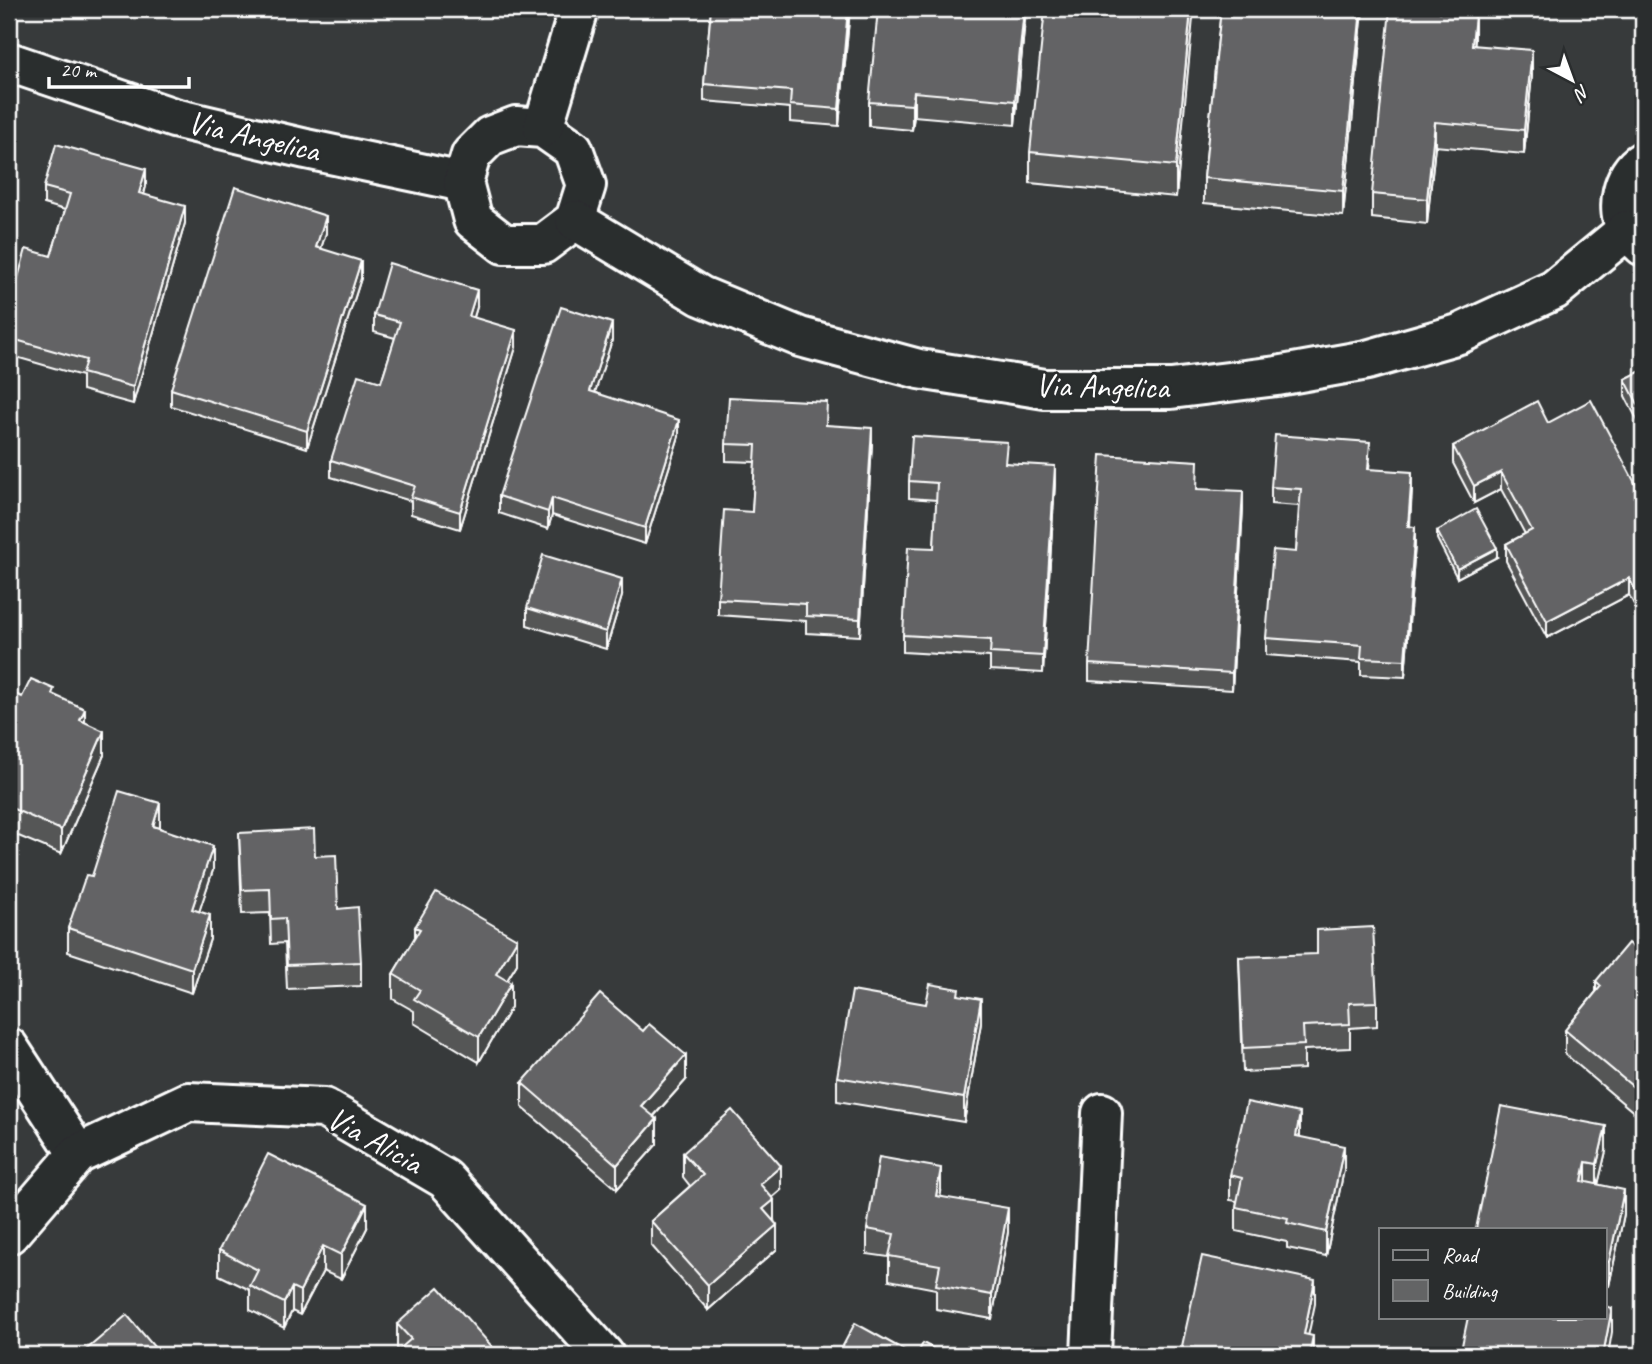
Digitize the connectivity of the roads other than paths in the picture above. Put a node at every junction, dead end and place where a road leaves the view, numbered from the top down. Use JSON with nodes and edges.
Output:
{"nodes":[{"id":1,"x":579,"y":9,"type":"edge"},
{"id":2,"x":9,"y":62,"type":"edge"},
{"id":3,"x":543,"y":128,"type":"junction"},
{"id":4,"x":1643,"y":161,"type":"edge"},
{"id":5,"x":463,"y":182,"type":"junction"},
{"id":6,"x":575,"y":220,"type":"junction"},
{"id":7,"x":1635,"y":238,"type":"edge"},
{"id":8,"x":9,"y":1048,"type":"edge"},
{"id":9,"x":1102,"y":1113,"type":"dead end"},
{"id":10,"x":78,"y":1154,"type":"junction"},
{"id":11,"x":9,"y":1234,"type":"edge"},
{"id":12,"x":604,"y":1355,"type":"edge"},
{"id":13,"x":1091,"y":1355,"type":"edge"}],
"edges":[{"from":1,"to":3,"type":"street"},
{"from":2,"to":5,"type":"street","name":"Via Angelica"},
{"from":3,"to":5,"type":"street"},
{"from":3,"to":6,"type":"street"},
{"from":4,"to":7,"type":"street","name":"Via Angelica"},
{"from":5,"to":6,"type":"street"},
{"from":6,"to":7,"type":"street","name":"Via Angelica"},
{"from":8,"to":10,"type":"street"},
{"from":9,"to":13,"type":"street"},
{"from":10,"to":11,"type":"street"},
{"from":10,"to":12,"type":"street","name":"Via Alicia"}]}
